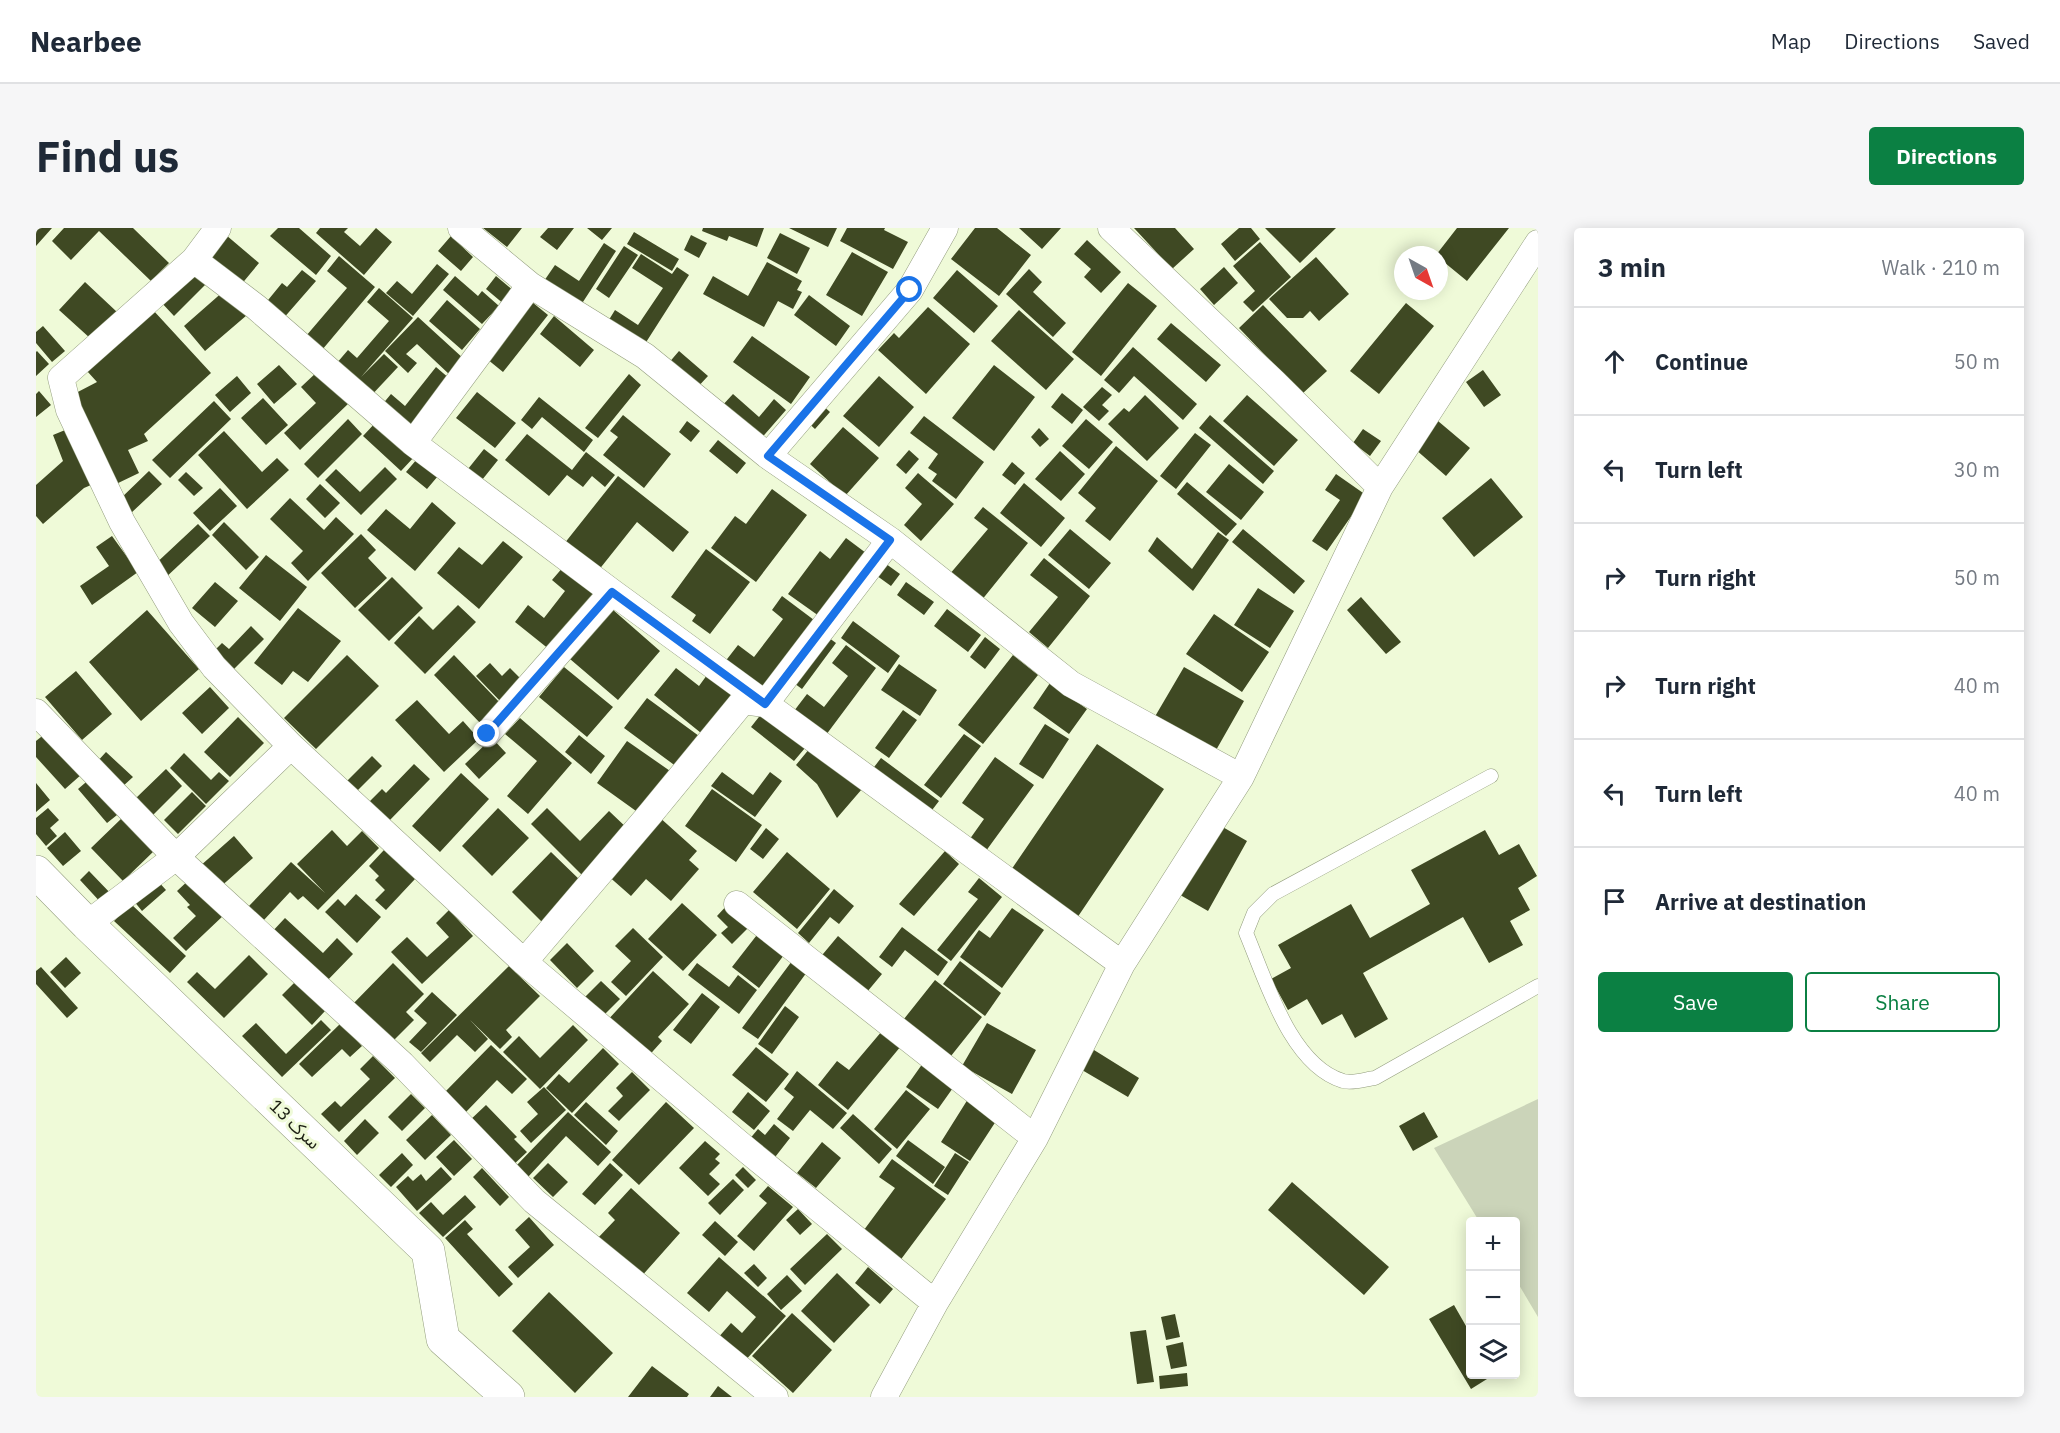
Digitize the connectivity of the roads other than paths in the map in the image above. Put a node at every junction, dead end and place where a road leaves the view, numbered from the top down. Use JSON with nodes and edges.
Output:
{"nodes":[{"id":1,"x":218,"y":228,"type":"edge"},
{"id":2,"x":461,"y":228,"type":"edge"},
{"id":3,"x":945,"y":228,"type":"edge"},
{"id":4,"x":1111,"y":228,"type":"edge"},
{"id":5,"x":1538,"y":243,"type":"edge"},
{"id":6,"x":194,"y":260,"type":"junction"},
{"id":7,"x":530,"y":285,"type":"junction"},
{"id":8,"x":413,"y":443,"type":"junction"},
{"id":9,"x":768,"y":456,"type":"junction"},
{"id":10,"x":1380,"y":487,"type":"junction"},
{"id":11,"x":890,"y":540,"type":"junction"},
{"id":12,"x":612,"y":592,"type":"junction"},
{"id":13,"x":765,"y":704,"type":"junction"},
{"id":14,"x":36,"y":712,"type":"edge"},
{"id":15,"x":487,"y":734,"type":"dead end"},
{"id":16,"x":291,"y":746,"type":"junction"},
{"id":17,"x":1491,"y":776,"type":"dead end"},
{"id":18,"x":1241,"y":777,"type":"junction"},
{"id":19,"x":176,"y":857,"type":"junction"},
{"id":20,"x":36,"y":872,"type":"edge"},
{"id":21,"x":736,"y":904,"type":"dead end"},
{"id":22,"x":87,"y":924,"type":"junction"},
{"id":23,"x":524,"y":962,"type":"junction"},
{"id":24,"x":1122,"y":964,"type":"junction"},
{"id":25,"x":1538,"y":986,"type":"edge"},
{"id":26,"x":1035,"y":1138,"type":"junction"},
{"id":27,"x":935,"y":1303,"type":"junction"},
{"id":28,"x":508,"y":1397,"type":"edge"},
{"id":29,"x":775,"y":1397,"type":"edge"},
{"id":30,"x":884,"y":1397,"type":"edge"}],
"edges":[{"from":1,"to":6,"type":"street"},
{"from":2,"to":7,"type":"street"},
{"from":3,"to":9,"type":"street"},
{"from":4,"to":10,"type":"street"},
{"from":5,"to":10,"type":"street"},
{"from":6,"to":8,"type":"street"},
{"from":6,"to":16,"type":"street"},
{"from":7,"to":8,"type":"street"},
{"from":7,"to":9,"type":"street"},
{"from":8,"to":12,"type":"street"},
{"from":9,"to":11,"type":"street"},
{"from":10,"to":18,"type":"street"},
{"from":11,"to":13,"type":"street"},
{"from":11,"to":18,"type":"street"},
{"from":12,"to":13,"type":"street"},
{"from":12,"to":15,"type":"street"},
{"from":13,"to":23,"type":"street"},
{"from":13,"to":24,"type":"street"},
{"from":14,"to":19,"type":"street"},
{"from":16,"to":19,"type":"street"},
{"from":16,"to":23,"type":"street"},
{"from":17,"to":25,"type":"lane"},
{"from":18,"to":24,"type":"street"},
{"from":19,"to":22,"type":"street"},
{"from":19,"to":29,"type":"street"},
{"from":20,"to":22,"type":"street","name":"سرک 13"},
{"from":21,"to":26,"type":"street"},
{"from":22,"to":28,"type":"street","name":"سرک 13"},
{"from":23,"to":27,"type":"street"},
{"from":24,"to":26,"type":"street"},
{"from":26,"to":27,"type":"street"},
{"from":27,"to":30,"type":"street"}]}
